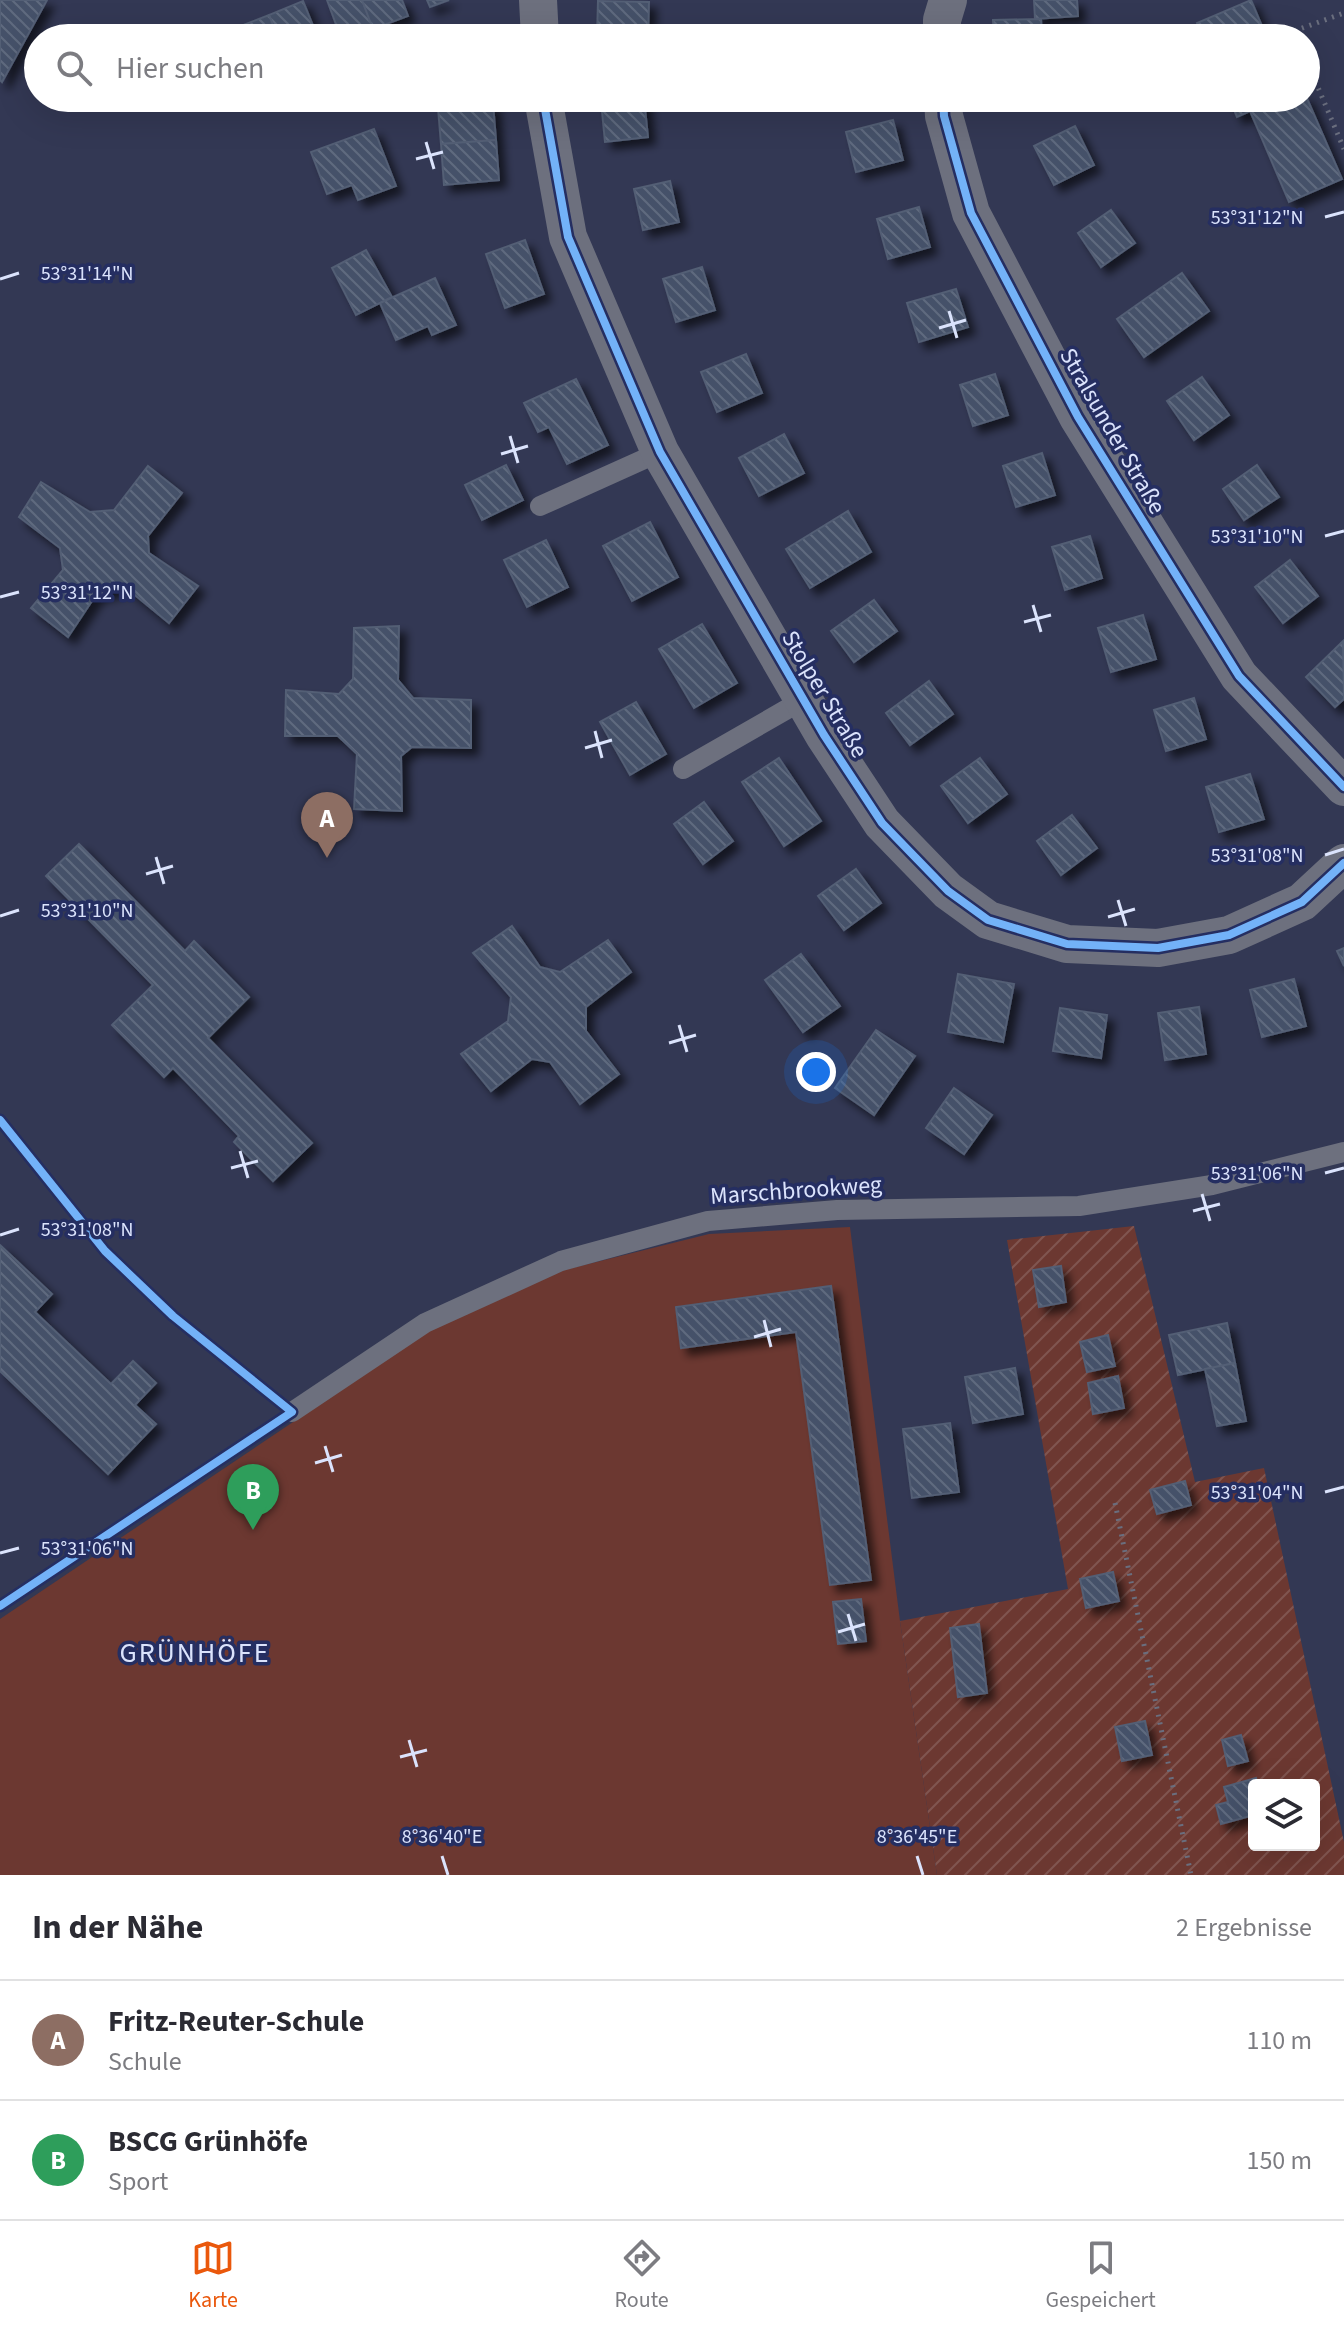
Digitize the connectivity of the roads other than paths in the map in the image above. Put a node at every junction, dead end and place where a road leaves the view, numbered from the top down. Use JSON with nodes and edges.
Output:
{"nodes":[{"id":1,"x":538,"y":0,"type":"edge"},
{"id":2,"x":948,"y":0,"type":"edge"},
{"id":3,"x":539,"y":24,"type":"edge"},
{"id":4,"x":942,"y":24,"type":"edge"},
{"id":5,"x":546,"y":112,"type":"edge"},
{"id":6,"x":944,"y":112,"type":"edge"},
{"id":7,"x":660,"y":452,"type":"junction"},
{"id":8,"x":540,"y":506,"type":"dead end"},
{"id":9,"x":803,"y":700,"type":"junction"},
{"id":10,"x":683,"y":769,"type":"dead end"},
{"id":11,"x":1344,"y":787,"type":"edge"},
{"id":12,"x":1344,"y":863,"type":"edge"},
{"id":13,"x":1344,"y":1152,"type":"edge"},
{"id":14,"x":292,"y":1412,"type":"dead end"}],
"edges":[{"from":1,"to":3,"type":"street"},
{"from":2,"to":4,"type":"street"},
{"from":5,"to":7,"type":"street","name":"Stolper Straße"},
{"from":6,"to":11,"type":"street","name":"Stralsunder Straße"},
{"from":7,"to":8,"type":"lane"},
{"from":7,"to":9,"type":"street","name":"Stolper Straße"},
{"from":9,"to":10,"type":"lane"},
{"from":9,"to":12,"type":"street","name":"Stolper Straße"},
{"from":13,"to":14,"type":"lane","name":"Marschbrookweg"}]}
